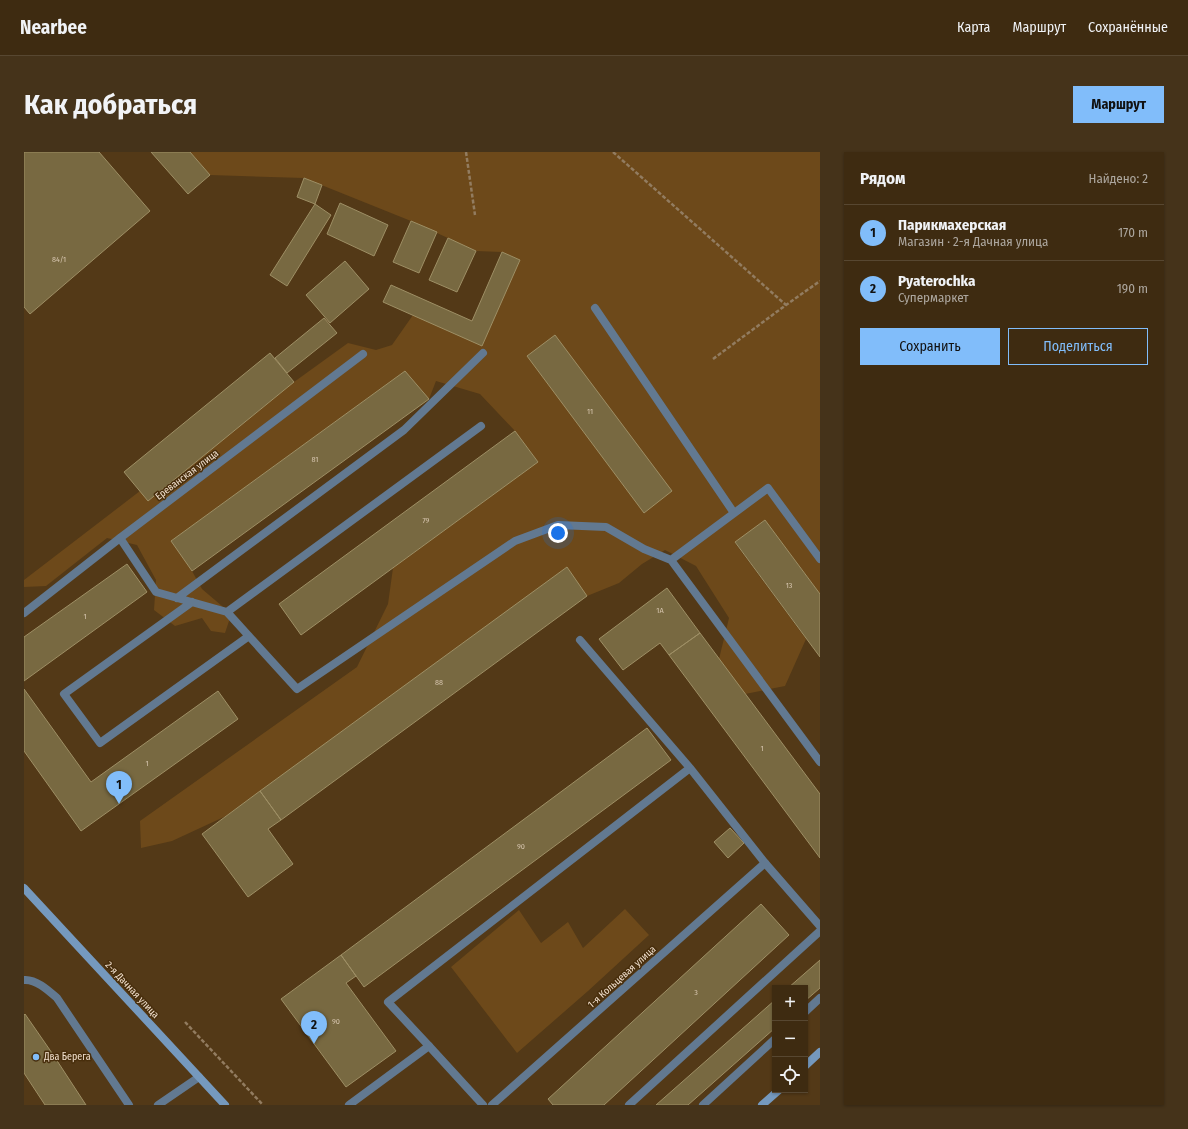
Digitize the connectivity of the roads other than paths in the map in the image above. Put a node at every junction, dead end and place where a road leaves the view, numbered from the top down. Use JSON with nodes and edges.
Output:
{"nodes":[{"id":1,"x":595,"y":308,"type":"dead end"},
{"id":2,"x":483,"y":353,"type":"dead end"},
{"id":3,"x":363,"y":354,"type":"dead end"},
{"id":4,"x":481,"y":426,"type":"dead end"},
{"id":5,"x":734,"y":513,"type":"junction"},
{"id":6,"x":120,"y":538,"type":"junction"},
{"id":7,"x":820,"y":559,"type":"edge"},
{"id":8,"x":671,"y":560,"type":"junction"},
{"id":9,"x":177,"y":598,"type":"junction"},
{"id":10,"x":192,"y":602,"type":"junction"},
{"id":11,"x":227,"y":612,"type":"junction"},
{"id":12,"x":24,"y":613,"type":"edge"},
{"id":13,"x":249,"y":636,"type":"junction"},
{"id":14,"x":580,"y":640,"type":"dead end"},
{"id":15,"x":820,"y":762,"type":"edge"},
{"id":16,"x":690,"y":768,"type":"junction"},
{"id":17,"x":765,"y":863,"type":"junction"},
{"id":18,"x":25,"y":892,"type":"edge"},
{"id":19,"x":820,"y":926,"type":"edge"},
{"id":20,"x":820,"y":931,"type":"edge"},
{"id":21,"x":24,"y":980,"type":"edge"},
{"id":22,"x":820,"y":998,"type":"edge"},
{"id":23,"x":808,"y":1009,"type":"edge"},
{"id":24,"x":772,"y":1042,"type":"edge"},
{"id":25,"x":428,"y":1046,"type":"junction"},
{"id":26,"x":820,"y":1052,"type":"edge"},
{"id":27,"x":808,"y":1063,"type":"edge"},
{"id":28,"x":199,"y":1076,"type":"junction"},
{"id":29,"x":776,"y":1093,"type":"edge"},
{"id":30,"x":163,"y":1104,"type":"edge"},
{"id":31,"x":129,"y":1105,"type":"edge"},
{"id":32,"x":226,"y":1105,"type":"edge"},
{"id":33,"x":349,"y":1105,"type":"edge"},
{"id":34,"x":483,"y":1105,"type":"edge"},
{"id":35,"x":492,"y":1105,"type":"edge"},
{"id":36,"x":629,"y":1105,"type":"edge"},
{"id":37,"x":703,"y":1105,"type":"edge"},
{"id":38,"x":762,"y":1105,"type":"edge"}],
"edges":[{"from":1,"to":5,"type":"street"},
{"from":2,"to":9,"type":"street"},
{"from":3,"to":6,"type":"street","name":"Ереванская улица"},
{"from":4,"to":11,"type":"street"},
{"from":5,"to":7,"type":"street"},
{"from":5,"to":8,"type":"street"},
{"from":6,"to":9,"type":"street"},
{"from":6,"to":12,"type":"street","name":"Ереванская улица"},
{"from":8,"to":13,"type":"street"},
{"from":8,"to":15,"type":"street"},
{"from":9,"to":10,"type":"street"},
{"from":10,"to":11,"type":"street"},
{"from":10,"to":13,"type":"street"},
{"from":11,"to":13,"type":"street"},
{"from":14,"to":16,"type":"street"},
{"from":16,"to":17,"type":"street"},
{"from":16,"to":25,"type":"street"},
{"from":17,"to":19,"type":"street"},
{"from":17,"to":35,"type":"street","name":"1-я Кольцевая улица"},
{"from":18,"to":28,"type":"main road","name":"2-я Дачная улица"},
{"from":20,"to":36,"type":"street"},
{"from":21,"to":31,"type":"street"},
{"from":22,"to":23,"type":"street"},
{"from":24,"to":37,"type":"street"},
{"from":25,"to":33,"type":"street"},
{"from":25,"to":34,"type":"street"},
{"from":26,"to":27,"type":"main road"},
{"from":28,"to":30,"type":"street"},
{"from":28,"to":32,"type":"main road","name":"2-я Дачная улица"},
{"from":29,"to":38,"type":"main road"}]}
